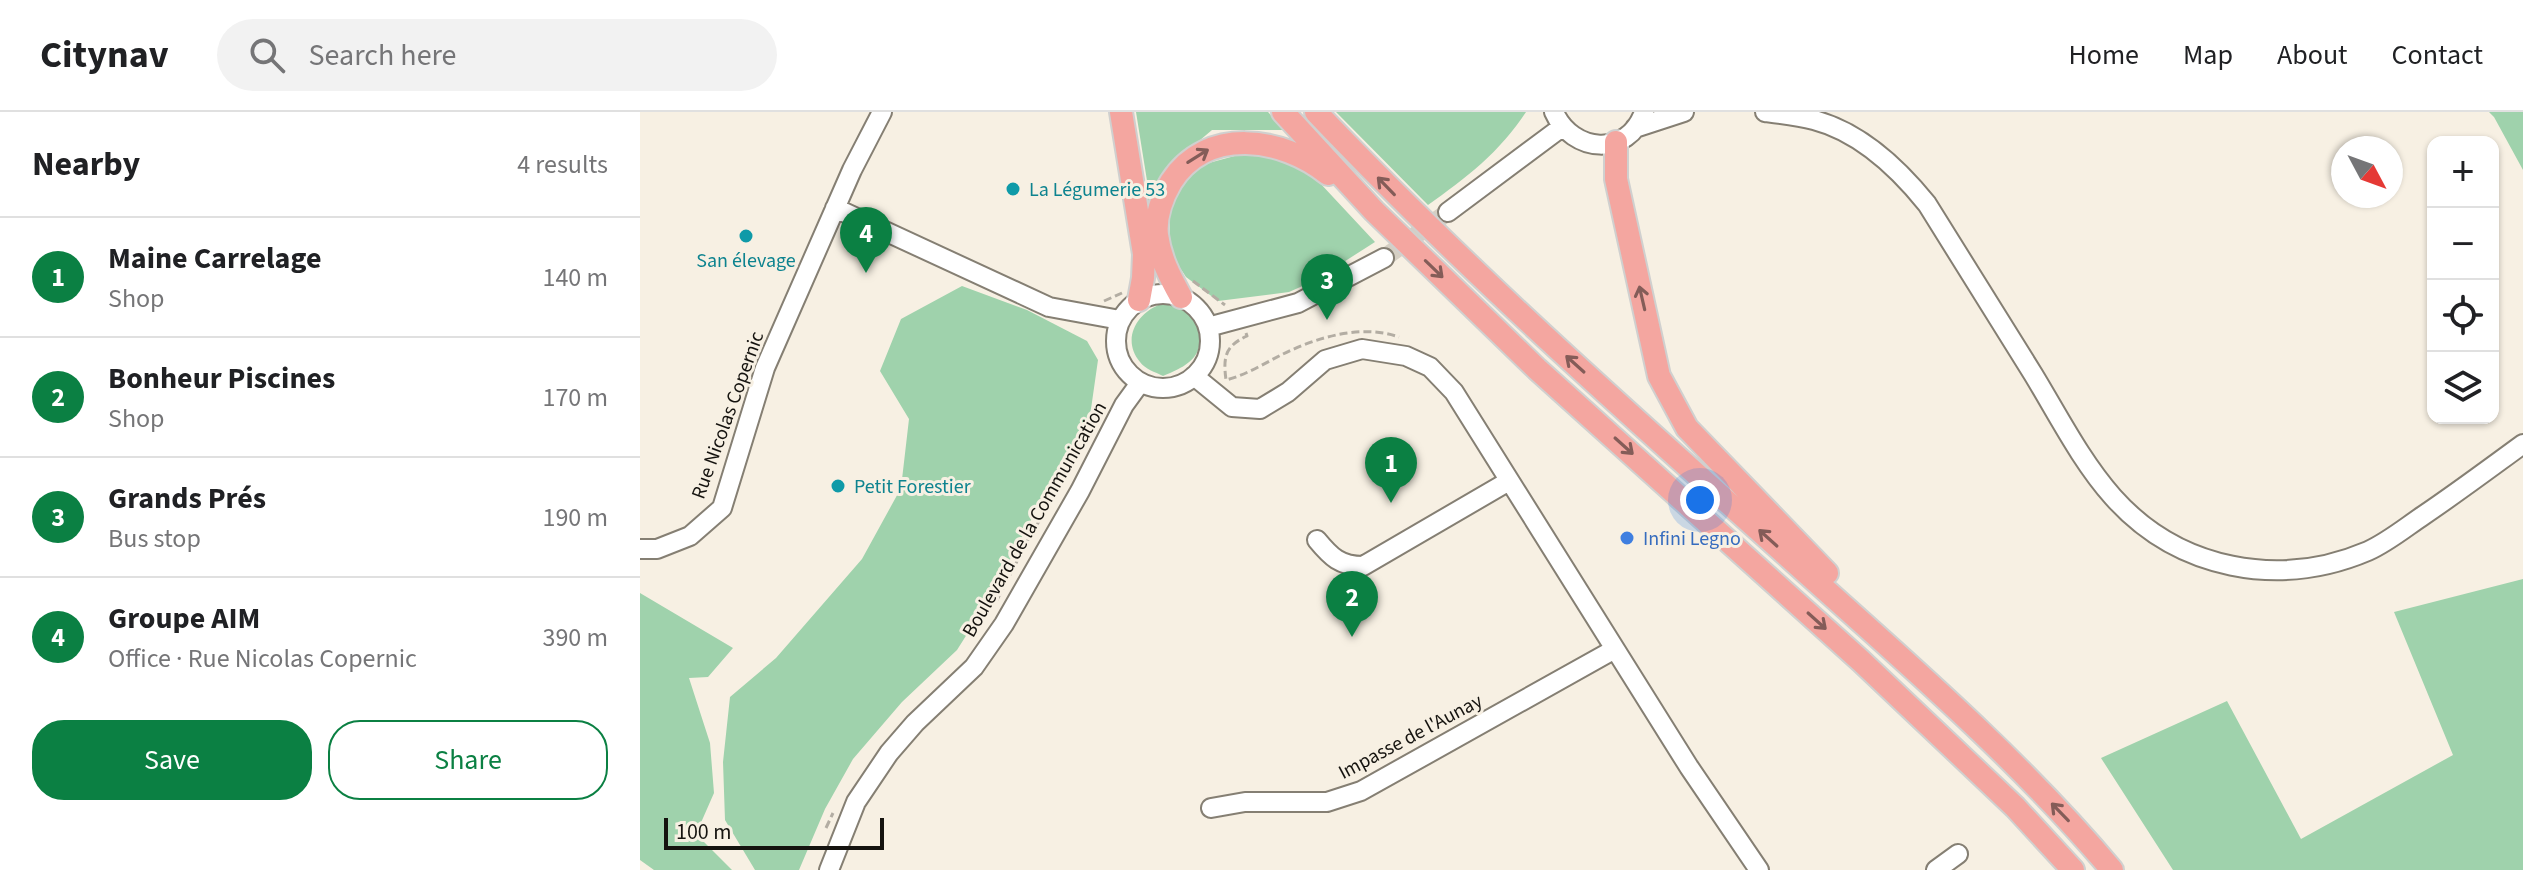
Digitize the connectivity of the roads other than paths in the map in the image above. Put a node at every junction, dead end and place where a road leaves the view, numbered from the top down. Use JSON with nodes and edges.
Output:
{"nodes":[{"id":1,"x":882,"y":112,"type":"edge"},
{"id":2,"x":1121,"y":112,"type":"edge"},
{"id":3,"x":1283,"y":112,"type":"edge"},
{"id":4,"x":1316,"y":112,"type":"edge"},
{"id":5,"x":1684,"y":112,"type":"edge"},
{"id":6,"x":1765,"y":112,"type":"edge"},
{"id":7,"x":1558,"y":120,"type":"edge"},
{"id":8,"x":1639,"y":120,"type":"edge"},
{"id":9,"x":1616,"y":142,"type":"junction"},
{"id":10,"x":835,"y":208,"type":"junction"},
{"id":11,"x":1374,"y":211,"type":"junction"},
{"id":12,"x":1448,"y":212,"type":"tunnel mouth"},
{"id":13,"x":1384,"y":258,"type":"tunnel mouth"},
{"id":14,"x":1181,"y":297,"type":"junction"},
{"id":15,"x":1139,"y":300,"type":"junction"},
{"id":16,"x":1120,"y":320,"type":"junction"},
{"id":17,"x":1208,"y":327,"type":"junction"},
{"id":18,"x":1194,"y":376,"type":"junction"},
{"id":19,"x":1140,"y":383,"type":"junction"},
{"id":20,"x":2523,"y":444,"type":"edge"},
{"id":21,"x":1509,"y":481,"type":"junction"},
{"id":22,"x":1317,"y":540,"type":"dead end"},
{"id":23,"x":640,"y":549,"type":"edge"},
{"id":24,"x":1615,"y":649,"type":"junction"},
{"id":25,"x":2035,"y":786,"type":"junction"},
{"id":26,"x":1211,"y":808,"type":"dead end"},
{"id":27,"x":1958,"y":854,"type":"dead end"},
{"id":28,"x":829,"y":870,"type":"edge"},
{"id":29,"x":1759,"y":870,"type":"edge"},
{"id":30,"x":1936,"y":870,"type":"edge"},
{"id":31,"x":2073,"y":870,"type":"edge"},
{"id":32,"x":2112,"y":870,"type":"edge"}],
"edges":[{"from":1,"to":10,"type":"street","name":"Rue Nicolas Copernic"},
{"from":2,"to":15,"type":"main road"},
{"from":3,"to":11,"type":"main road"},
{"from":25,"to":4,"type":"main road","one_way":true},
{"from":5,"to":8,"type":"street"},
{"from":6,"to":20,"type":"street"},
{"from":7,"to":9,"type":"street"},
{"from":7,"to":12,"type":"street"},
{"from":8,"to":9,"type":"street"},
{"from":25,"to":9,"type":"main road","one_way":true},
{"from":10,"to":16,"type":"street"},
{"from":10,"to":23,"type":"street","name":"Rue Nicolas Copernic"},
{"from":14,"to":11,"type":"main road","one_way":true},
{"from":11,"to":31,"type":"main road","one_way":true},
{"from":13,"to":17,"type":"street"},
{"from":14,"to":15,"type":"street"},
{"from":14,"to":17,"type":"street"},
{"from":15,"to":16,"type":"street"},
{"from":16,"to":19,"type":"street"},
{"from":17,"to":18,"type":"street"},
{"from":18,"to":19,"type":"street"},
{"from":18,"to":21,"type":"street"},
{"from":19,"to":28,"type":"street","name":"Boulevard de la Communication"},
{"from":21,"to":22,"type":"street"},
{"from":21,"to":24,"type":"street"},
{"from":24,"to":26,"type":"street","name":"Impasse de l'Aunay"},
{"from":24,"to":29,"type":"street"},
{"from":32,"to":25,"type":"main road","one_way":true},
{"from":27,"to":30,"type":"street"}]}
